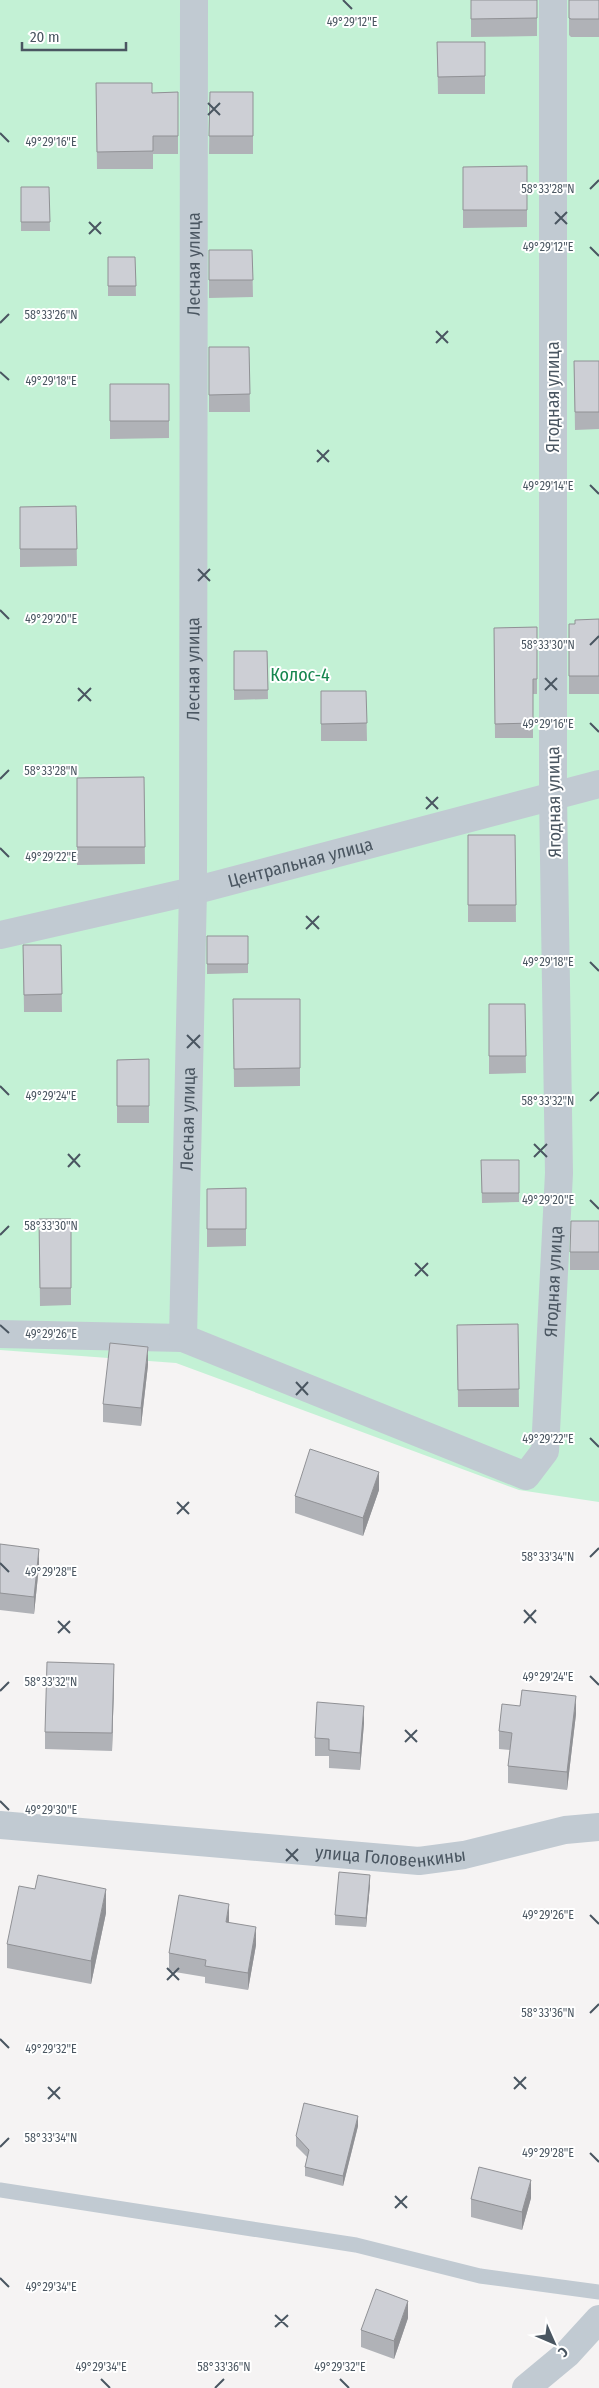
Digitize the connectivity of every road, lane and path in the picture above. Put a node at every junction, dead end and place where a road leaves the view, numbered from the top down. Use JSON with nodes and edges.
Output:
{"nodes":[{"id":1,"x":194,"y":0,"type":"edge"},
{"id":2,"x":553,"y":0,"type":"edge"},
{"id":3,"x":599,"y":784,"type":"edge"},
{"id":4,"x":553,"y":796,"type":"junction"},
{"id":5,"x":193,"y":891,"type":"junction"},
{"id":6,"x":0,"y":935,"type":"edge"},
{"id":7,"x":0,"y":1334,"type":"edge"},
{"id":8,"x":183,"y":1338,"type":"junction"},
{"id":9,"x":0,"y":1825,"type":"edge"},
{"id":10,"x":599,"y":1828,"type":"edge"},
{"id":11,"x":0,"y":2190,"type":"edge"},
{"id":12,"x":599,"y":2292,"type":"edge"},
{"id":13,"x":599,"y":2320,"type":"edge"},
{"id":14,"x":526,"y":2388,"type":"edge"}],
"edges":[{"from":1,"to":5,"type":"street","name":"Лесная улица"},
{"from":2,"to":4,"type":"street","name":"Ягодная улица"},
{"from":3,"to":4,"type":"street","name":"Центральная улица"},
{"from":4,"to":5,"type":"street","name":"Центральная улица"},
{"from":4,"to":8,"type":"street","name":"Ягодная улица"},
{"from":5,"to":6,"type":"street","name":"Центральная улица"},
{"from":5,"to":8,"type":"street","name":"Лесная улица"},
{"from":7,"to":8,"type":"street"},
{"from":9,"to":10,"type":"street","name":"улица Головенкины"},
{"from":11,"to":12,"type":"lane"},
{"from":13,"to":14,"type":"street"}]}
